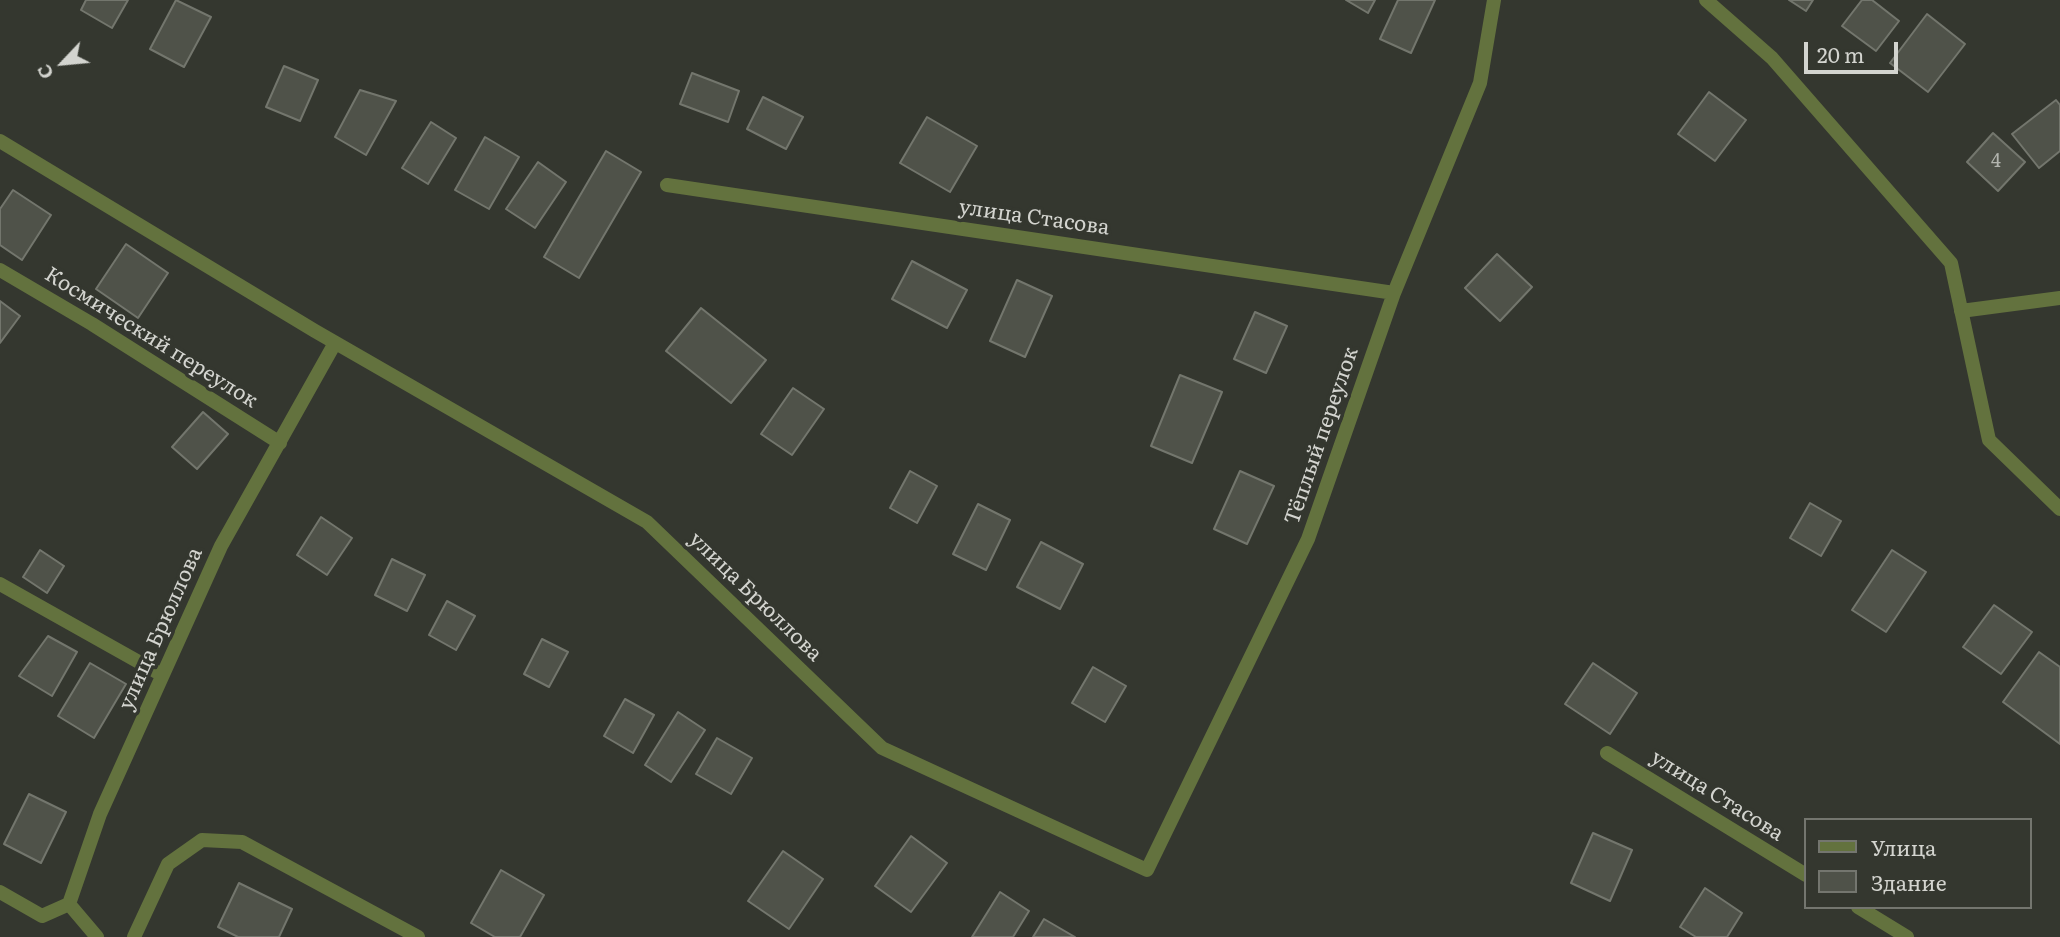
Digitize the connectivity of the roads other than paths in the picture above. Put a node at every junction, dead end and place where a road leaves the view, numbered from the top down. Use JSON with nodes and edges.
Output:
{"nodes":[{"id":1,"x":1494,"y":0,"type":"edge"},
{"id":2,"x":1706,"y":0,"type":"edge"},
{"id":3,"x":0,"y":141,"type":"edge"},
{"id":4,"x":667,"y":186,"type":"dead end"},
{"id":5,"x":0,"y":270,"type":"edge"},
{"id":6,"x":1395,"y":293,"type":"junction"},
{"id":7,"x":2060,"y":298,"type":"edge"},
{"id":8,"x":1961,"y":311,"type":"junction"},
{"id":9,"x":335,"y":343,"type":"junction"},
{"id":10,"x":280,"y":443,"type":"junction"},
{"id":11,"x":2060,"y":509,"type":"edge"},
{"id":12,"x":0,"y":584,"type":"edge"},
{"id":13,"x":163,"y":676,"type":"junction"},
{"id":14,"x":1607,"y":753,"type":"dead end"},
{"id":15,"x":1147,"y":870,"type":"joint"},
{"id":16,"x":1804,"y":875,"type":"edge"},
{"id":17,"x":0,"y":892,"type":"edge"},
{"id":18,"x":69,"y":904,"type":"junction"},
{"id":19,"x":1861,"y":909,"type":"edge"},
{"id":20,"x":97,"y":937,"type":"edge"},
{"id":21,"x":134,"y":937,"type":"edge"},
{"id":22,"x":418,"y":937,"type":"edge"},
{"id":23,"x":1907,"y":937,"type":"edge"}],
"edges":[{"from":1,"to":6,"type":"street","name":"Тёплый переулок"},
{"from":2,"to":8,"type":"street"},
{"from":3,"to":9,"type":"street","name":"улица Брюллова"},
{"from":4,"to":6,"type":"street","name":"улица Стасова"},
{"from":5,"to":10,"type":"street","name":"Космический переулок"},
{"from":6,"to":15,"type":"street","name":"Тёплый переулок"},
{"from":7,"to":8,"type":"street"},
{"from":8,"to":11,"type":"street"},
{"from":9,"to":10,"type":"street","name":"улица Брюллова"},
{"from":9,"to":15,"type":"street","name":"улица Брюллова"},
{"from":10,"to":13,"type":"street","name":"улица Брюллова"},
{"from":12,"to":13,"type":"street"},
{"from":13,"to":18,"type":"street","name":"улица Брюллова"},
{"from":14,"to":16,"type":"street","name":"улица Стасова"},
{"from":17,"to":18,"type":"street"},
{"from":18,"to":20,"type":"street"},
{"from":19,"to":23,"type":"street"},
{"from":21,"to":22,"type":"street"}]}
